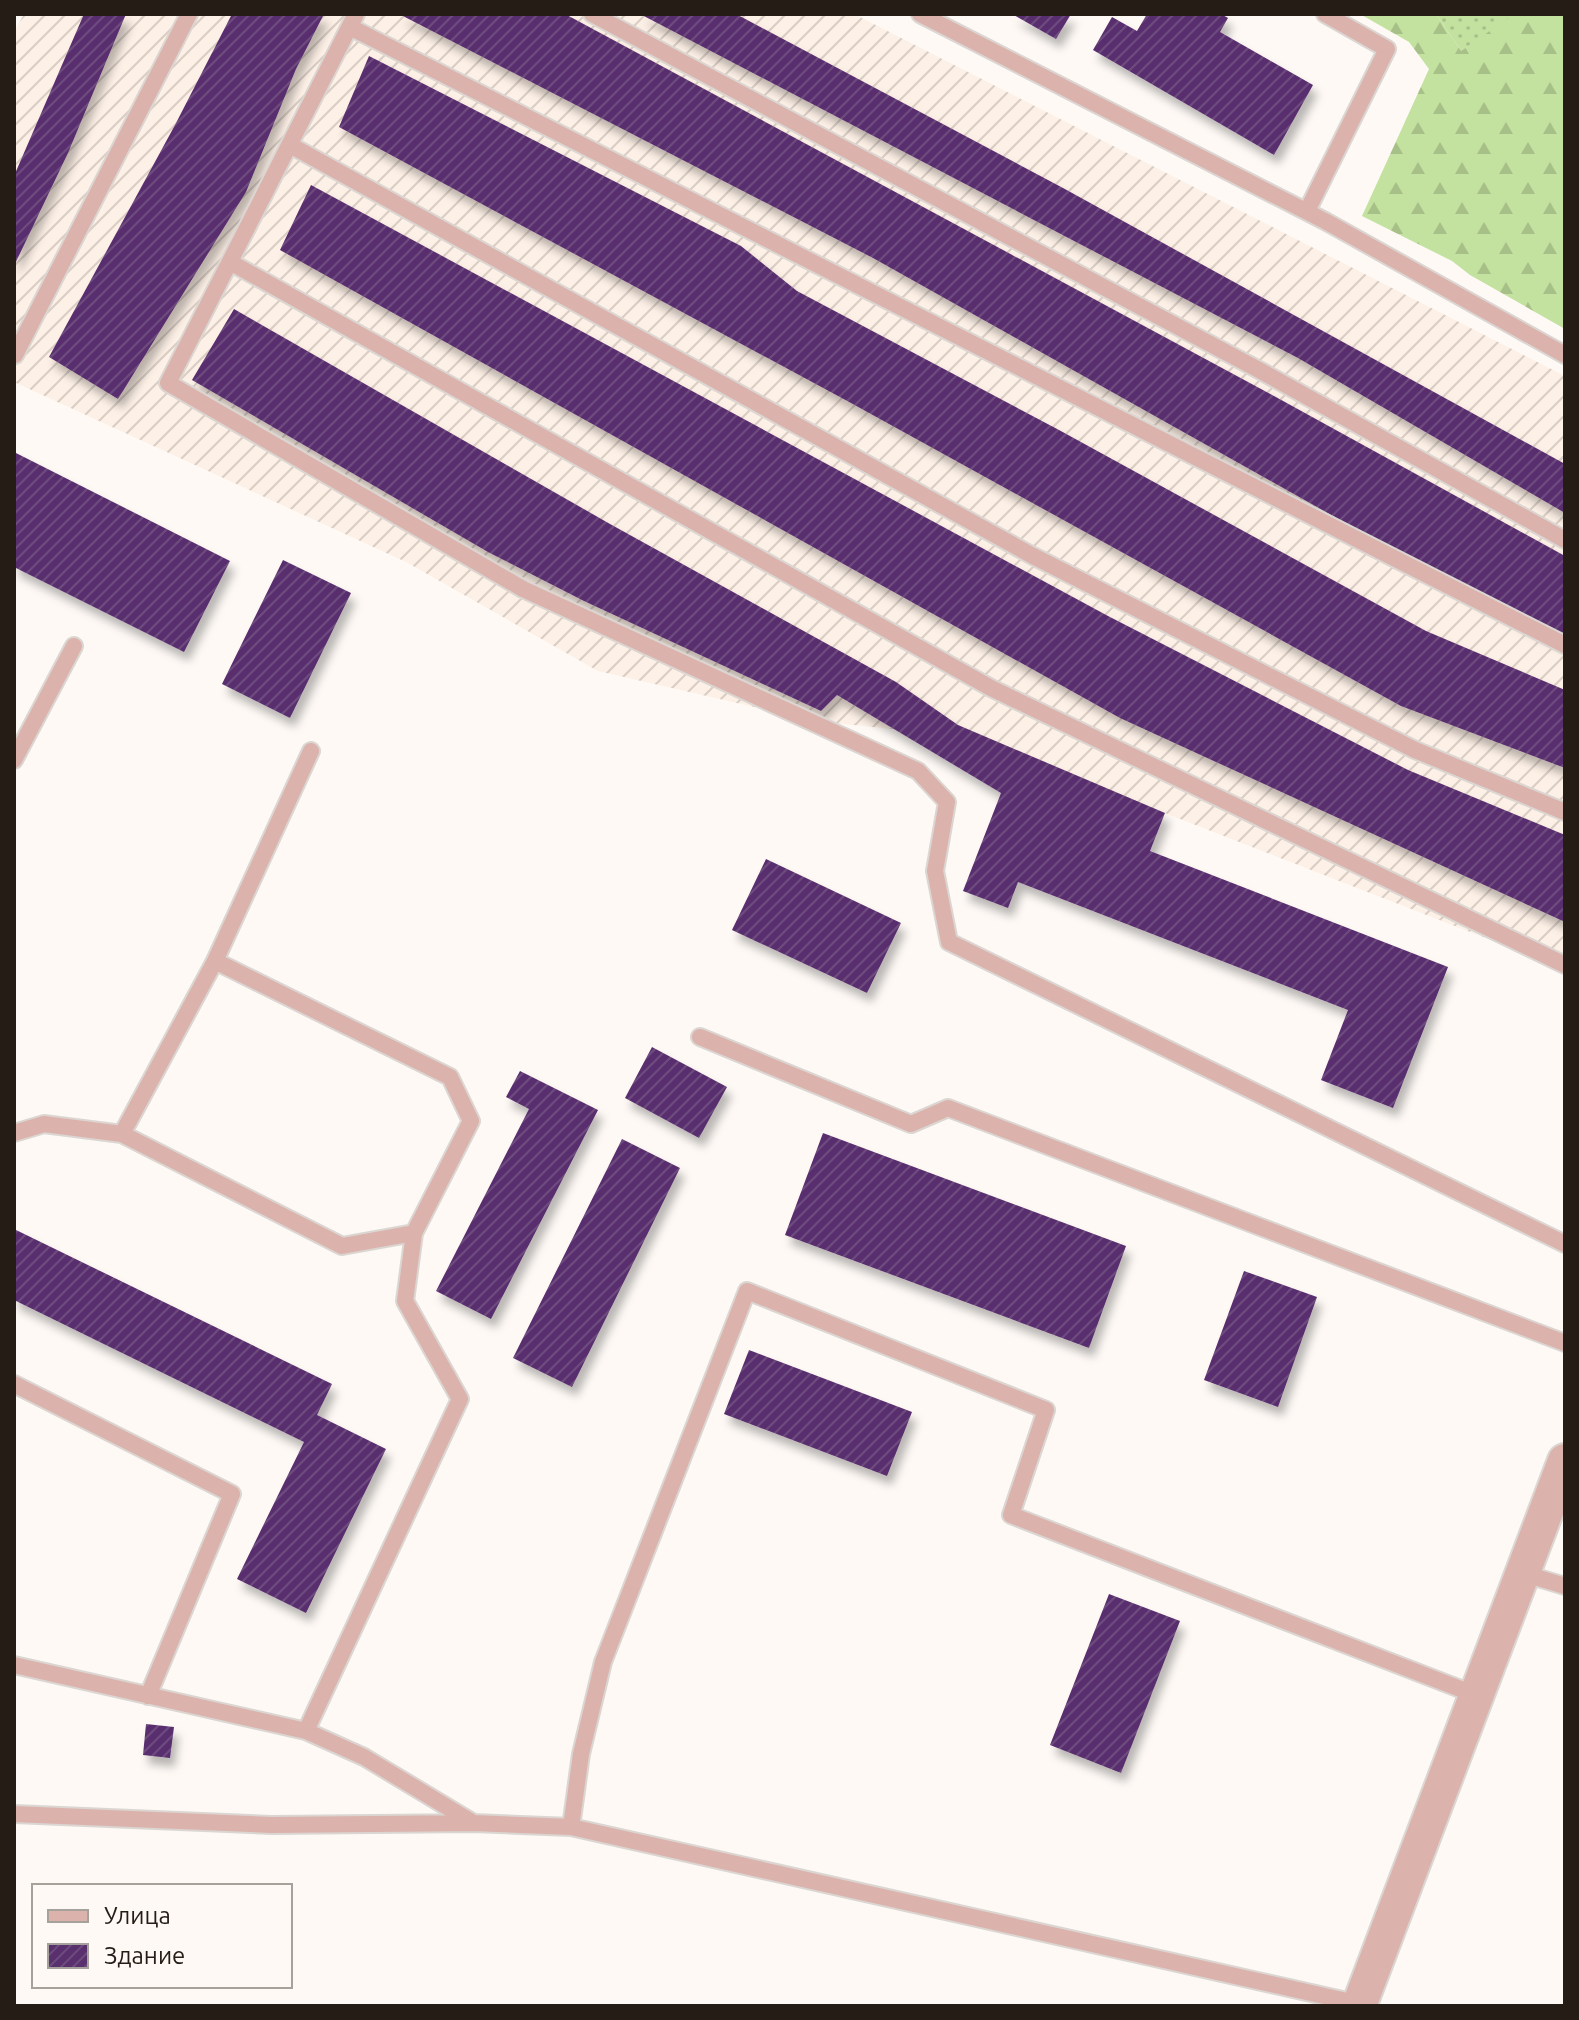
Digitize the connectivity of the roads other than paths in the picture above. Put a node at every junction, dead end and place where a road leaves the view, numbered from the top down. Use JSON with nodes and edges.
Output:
{"nodes":[{"id":1,"x":189,"y":14,"type":"edge"},
{"id":2,"x":592,"y":14,"type":"edge"},
{"id":3,"x":920,"y":14,"type":"edge"},
{"id":4,"x":1325,"y":14,"type":"edge"},
{"id":5,"x":353,"y":21,"type":"edge"},
{"id":6,"x":290,"y":145,"type":"junction"},
{"id":7,"x":1307,"y":211,"type":"junction"},
{"id":8,"x":230,"y":262,"type":"junction"},
{"id":9,"x":15,"y":355,"type":"edge"},
{"id":10,"x":1565,"y":355,"type":"edge"},
{"id":11,"x":1565,"y":540,"type":"edge"},
{"id":12,"x":1565,"y":645,"type":"edge"},
{"id":13,"x":74,"y":646,"type":"dead end"},
{"id":14,"x":311,"y":751,"type":"dead end"},
{"id":15,"x":14,"y":760,"type":"edge"},
{"id":16,"x":1565,"y":812,"type":"edge"},
{"id":17,"x":215,"y":961,"type":"junction"},
{"id":18,"x":1565,"y":965,"type":"edge"},
{"id":19,"x":700,"y":1037,"type":"dead end"},
{"id":20,"x":14,"y":1133,"type":"edge"},
{"id":21,"x":122,"y":1134,"type":"junction"},
{"id":22,"x":414,"y":1233,"type":"junction"},
{"id":23,"x":1565,"y":1244,"type":"edge"},
{"id":24,"x":1565,"y":1343,"type":"edge"},
{"id":25,"x":14,"y":1384,"type":"edge"},
{"id":26,"x":1565,"y":1461,"type":"edge"},
{"id":27,"x":1522,"y":1573,"type":"junction"},
{"id":28,"x":1565,"y":1586,"type":"edge"},
{"id":29,"x":14,"y":1665,"type":"edge"},
{"id":30,"x":1476,"y":1695,"type":"junction"},
{"id":31,"x":148,"y":1696,"type":"junction"},
{"id":32,"x":306,"y":1731,"type":"junction"},
{"id":33,"x":14,"y":1814,"type":"edge"},
{"id":34,"x":474,"y":1823,"type":"junction"},
{"id":35,"x":571,"y":1827,"type":"junction"},
{"id":36,"x":1360,"y":2005,"type":"edge"}],
"edges":[{"from":1,"to":9,"type":"lane"},
{"from":2,"to":11,"type":"lane"},
{"from":3,"to":7,"type":"lane"},
{"from":4,"to":7,"type":"lane"},
{"from":5,"to":6,"type":"lane"},
{"from":5,"to":12,"type":"lane"},
{"from":6,"to":8,"type":"lane"},
{"from":6,"to":16,"type":"lane"},
{"from":7,"to":10,"type":"lane"},
{"from":8,"to":18,"type":"lane"},
{"from":8,"to":23,"type":"lane"},
{"from":13,"to":15,"type":"lane"},
{"from":14,"to":17,"type":"lane"},
{"from":17,"to":21,"type":"lane"},
{"from":17,"to":22,"type":"lane"},
{"from":19,"to":24,"type":"lane"},
{"from":20,"to":21,"type":"lane"},
{"from":21,"to":22,"type":"lane"},
{"from":22,"to":32,"type":"lane"},
{"from":25,"to":31,"type":"lane"},
{"from":26,"to":27,"type":"street"},
{"from":27,"to":28,"type":"lane"},
{"from":27,"to":30,"type":"street"},
{"from":29,"to":31,"type":"lane"},
{"from":30,"to":35,"type":"lane"},
{"from":30,"to":36,"type":"street"},
{"from":31,"to":32,"type":"lane"},
{"from":32,"to":34,"type":"lane"},
{"from":33,"to":34,"type":"lane"},
{"from":34,"to":35,"type":"lane"},
{"from":35,"to":36,"type":"lane"}]}
